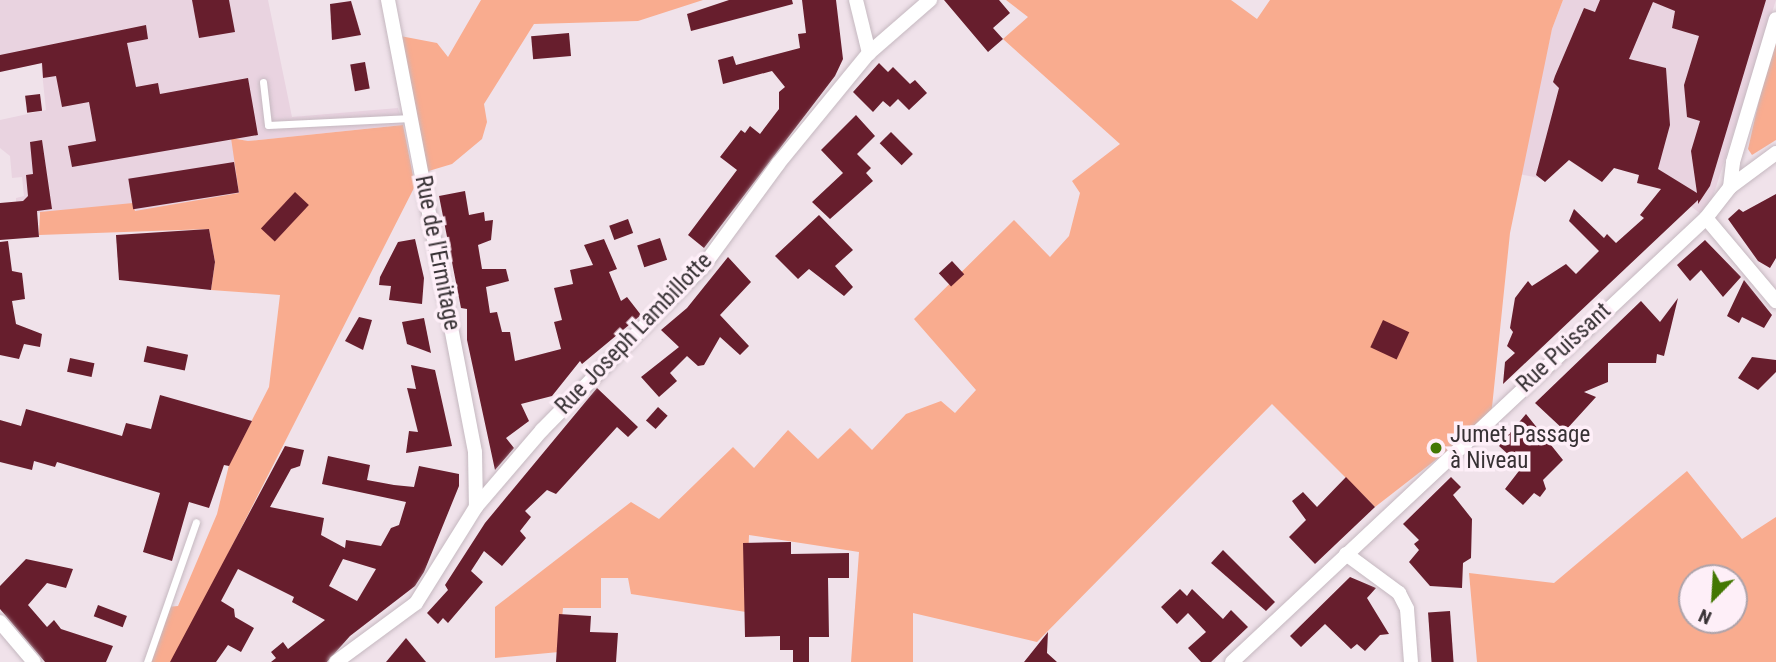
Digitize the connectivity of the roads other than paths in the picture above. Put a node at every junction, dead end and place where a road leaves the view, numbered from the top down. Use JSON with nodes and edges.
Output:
{"nodes":[{"id":1,"x":388,"y":0,"type":"edge"},
{"id":2,"x":856,"y":0,"type":"edge"},
{"id":3,"x":930,"y":0,"type":"edge"},
{"id":4,"x":1776,"y":19,"type":"edge"},
{"id":5,"x":869,"y":53,"type":"junction"},
{"id":6,"x":263,"y":82,"type":"dead end"},
{"id":7,"x":412,"y":118,"type":"junction"},
{"id":8,"x":1776,"y":153,"type":"edge"},
{"id":9,"x":1730,"y":187,"type":"junction"},
{"id":10,"x":1706,"y":218,"type":"junction"},
{"id":11,"x":1776,"y":302,"type":"edge"},
{"id":12,"x":476,"y":507,"type":"junction"},
{"id":13,"x":196,"y":522,"type":"dead end"},
{"id":14,"x":1346,"y":554,"type":"junction"},
{"id":15,"x":0,"y":622,"type":"edge"},
{"id":16,"x":34,"y":662,"type":"edge"},
{"id":17,"x":147,"y":662,"type":"edge"},
{"id":18,"x":336,"y":662,"type":"edge"},
{"id":19,"x":1232,"y":662,"type":"edge"},
{"id":20,"x":1411,"y":662,"type":"edge"}],
"edges":[{"from":1,"to":7,"type":"street","name":"Rue de l'Ermitage"},
{"from":2,"to":5,"type":"street"},
{"from":3,"to":5,"type":"street","name":"Rue Joseph Lambillotte"},
{"from":4,"to":9,"type":"street"},
{"from":5,"to":12,"type":"street","name":"Rue Joseph Lambillotte"},
{"from":6,"to":7,"type":"lane"},
{"from":7,"to":12,"type":"street","name":"Rue de l'Ermitage"},
{"from":8,"to":9,"type":"street","name":"Rue Puissant"},
{"from":9,"to":10,"type":"street","name":"Rue Puissant"},
{"from":10,"to":11,"type":"street"},
{"from":10,"to":14,"type":"street","name":"Rue Puissant"},
{"from":12,"to":18,"type":"street","name":"Rue Joseph Lambillotte"},
{"from":13,"to":17,"type":"lane"},
{"from":14,"to":19,"type":"street","name":"Rue Puissant"},
{"from":14,"to":20,"type":"street"},
{"from":15,"to":16,"type":"street"}]}
